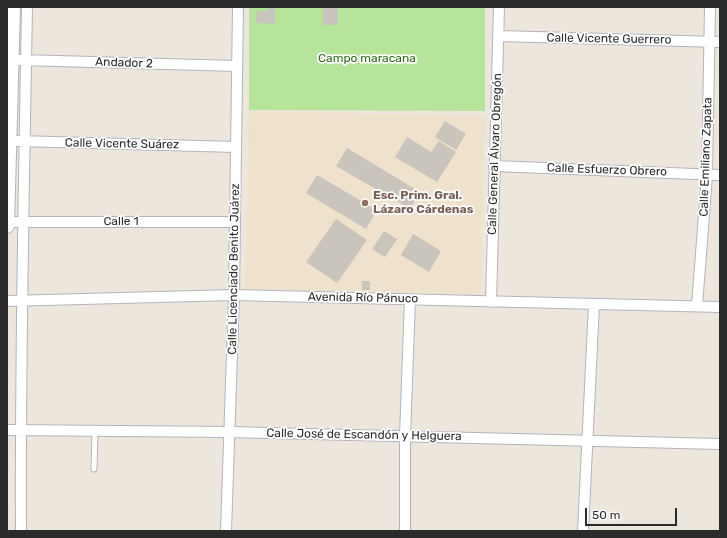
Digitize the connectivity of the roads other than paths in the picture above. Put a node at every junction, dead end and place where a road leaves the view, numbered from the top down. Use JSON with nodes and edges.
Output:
{"nodes":[{"id":1,"x":14,"y":7,"type":"edge"},
{"id":2,"x":28,"y":7,"type":"edge"},
{"id":3,"x":238,"y":7,"type":"edge"},
{"id":4,"x":499,"y":7,"type":"edge"},
{"id":5,"x":710,"y":7,"type":"edge"},
{"id":6,"x":498,"y":36,"type":"junction"},
{"id":7,"x":709,"y":41,"type":"junction"},
{"id":8,"x":720,"y":42,"type":"edge"},
{"id":9,"x":12,"y":60,"type":"junction"},
{"id":10,"x":26,"y":60,"type":"junction"},
{"id":11,"x":237,"y":66,"type":"junction"},
{"id":12,"x":9,"y":141,"type":"junction"},
{"id":13,"x":25,"y":141,"type":"junction"},
{"id":14,"x":236,"y":147,"type":"junction"},
{"id":15,"x":494,"y":166,"type":"junction"},
{"id":16,"x":707,"y":175,"type":"junction"},
{"id":17,"x":720,"y":175,"type":"edge"},
{"id":18,"x":7,"y":222,"type":"edge"},
{"id":19,"x":22,"y":222,"type":"junction"},
{"id":20,"x":235,"y":222,"type":"junction"},
{"id":21,"x":7,"y":226,"type":"edge"},
{"id":22,"x":234,"y":295,"type":"junction"},
{"id":23,"x":410,"y":300,"type":"junction"},
{"id":24,"x":7,"y":301,"type":"edge"},
{"id":25,"x":23,"y":301,"type":"junction"},
{"id":26,"x":491,"y":302,"type":"junction"},
{"id":27,"x":594,"y":304,"type":"junction"},
{"id":28,"x":697,"y":306,"type":"junction"},
{"id":29,"x":720,"y":307,"type":"edge"},
{"id":30,"x":7,"y":430,"type":"edge"},
{"id":31,"x":20,"y":430,"type":"junction"},
{"id":32,"x":95,"y":430,"type":"junction"},
{"id":33,"x":229,"y":432,"type":"junction"},
{"id":34,"x":405,"y":436,"type":"junction"},
{"id":35,"x":588,"y":440,"type":"junction"},
{"id":36,"x":720,"y":444,"type":"edge"},
{"id":37,"x":94,"y":469,"type":"dead end"},
{"id":38,"x":21,"y":531,"type":"edge"},
{"id":39,"x":226,"y":531,"type":"edge"},
{"id":40,"x":405,"y":531,"type":"edge"},
{"id":41,"x":583,"y":531,"type":"edge"}],
"edges":[{"from":1,"to":9,"type":"main road"},
{"from":2,"to":10,"type":"street"},
{"from":3,"to":11,"type":"street","name":"Calle Licenciado Benito Juárez"},
{"from":4,"to":6,"type":"street","name":"Calle General Álvaro Obregón"},
{"from":5,"to":7,"type":"street","name":"Calle Emiliano Zapata"},
{"from":6,"to":7,"type":"street","name":"Calle Vicente Guerrero"},
{"from":6,"to":15,"type":"street","name":"Calle General Álvaro Obregón"},
{"from":7,"to":8,"type":"street","name":"Calle Vicente Guerrero"},
{"from":7,"to":16,"type":"street","name":"Calle Emiliano Zapata"},
{"from":9,"to":10,"type":"street","name":"Andador 2"},
{"from":9,"to":12,"type":"main road"},
{"from":10,"to":11,"type":"street","name":"Andador 2"},
{"from":10,"to":13,"type":"street"},
{"from":11,"to":14,"type":"street","name":"Calle Licenciado Benito Juárez"},
{"from":12,"to":13,"type":"street","name":"Calle Vicente Suárez"},
{"from":12,"to":18,"type":"main road"},
{"from":13,"to":14,"type":"street","name":"Calle Vicente Suárez"},
{"from":13,"to":19,"type":"street"},
{"from":14,"to":20,"type":"street","name":"Calle Licenciado Benito Juárez"},
{"from":15,"to":16,"type":"street","name":"Calle Esfuerzo Obrero"},
{"from":15,"to":26,"type":"street","name":"Calle General Álvaro Obregón"},
{"from":16,"to":17,"type":"street","name":"Calle Esfuerzo Obrero"},
{"from":16,"to":28,"type":"street","name":"Calle Emiliano Zapata"},
{"from":18,"to":19,"type":"street","name":"Calle 1"},
{"from":18,"to":21,"type":"main road"},
{"from":19,"to":20,"type":"street","name":"Calle 1"},
{"from":19,"to":25,"type":"street"},
{"from":20,"to":22,"type":"street","name":"Calle Licenciado Benito Juárez"},
{"from":22,"to":23,"type":"street","name":"Avenida Río Pánuco"},
{"from":22,"to":25,"type":"street","name":"Avenida Río Pánuco"},
{"from":22,"to":33,"type":"street","name":"Calle Licenciado Benito Juárez"},
{"from":23,"to":26,"type":"street","name":"Avenida Río Pánuco"},
{"from":23,"to":34,"type":"street"},
{"from":24,"to":25,"type":"street","name":"Avenida Río Pánuco"},
{"from":25,"to":31,"type":"street"},
{"from":26,"to":27,"type":"street","name":"Avenida Río Pánuco"},
{"from":27,"to":28,"type":"street","name":"Avenida Río Pánuco"},
{"from":27,"to":35,"type":"street"},
{"from":28,"to":29,"type":"street","name":"Avenida Río Pánuco"},
{"from":30,"to":31,"type":"street","name":"Calle José de Escandón y Helguera"},
{"from":31,"to":32,"type":"street","name":"Calle José de Escandón y Helguera"},
{"from":31,"to":38,"type":"street"},
{"from":32,"to":33,"type":"street","name":"Calle José de Escandón y Helguera"},
{"from":32,"to":37,"type":"lane"},
{"from":33,"to":34,"type":"street","name":"Calle José de Escandón y Helguera"},
{"from":33,"to":39,"type":"street","name":"Calle Licenciado Benito Juárez"},
{"from":34,"to":35,"type":"street","name":"Calle José de Escandón y Helguera"},
{"from":34,"to":40,"type":"street"},
{"from":35,"to":36,"type":"street","name":"Calle José de Escandón y Helguera"},
{"from":35,"to":41,"type":"street"}]}
